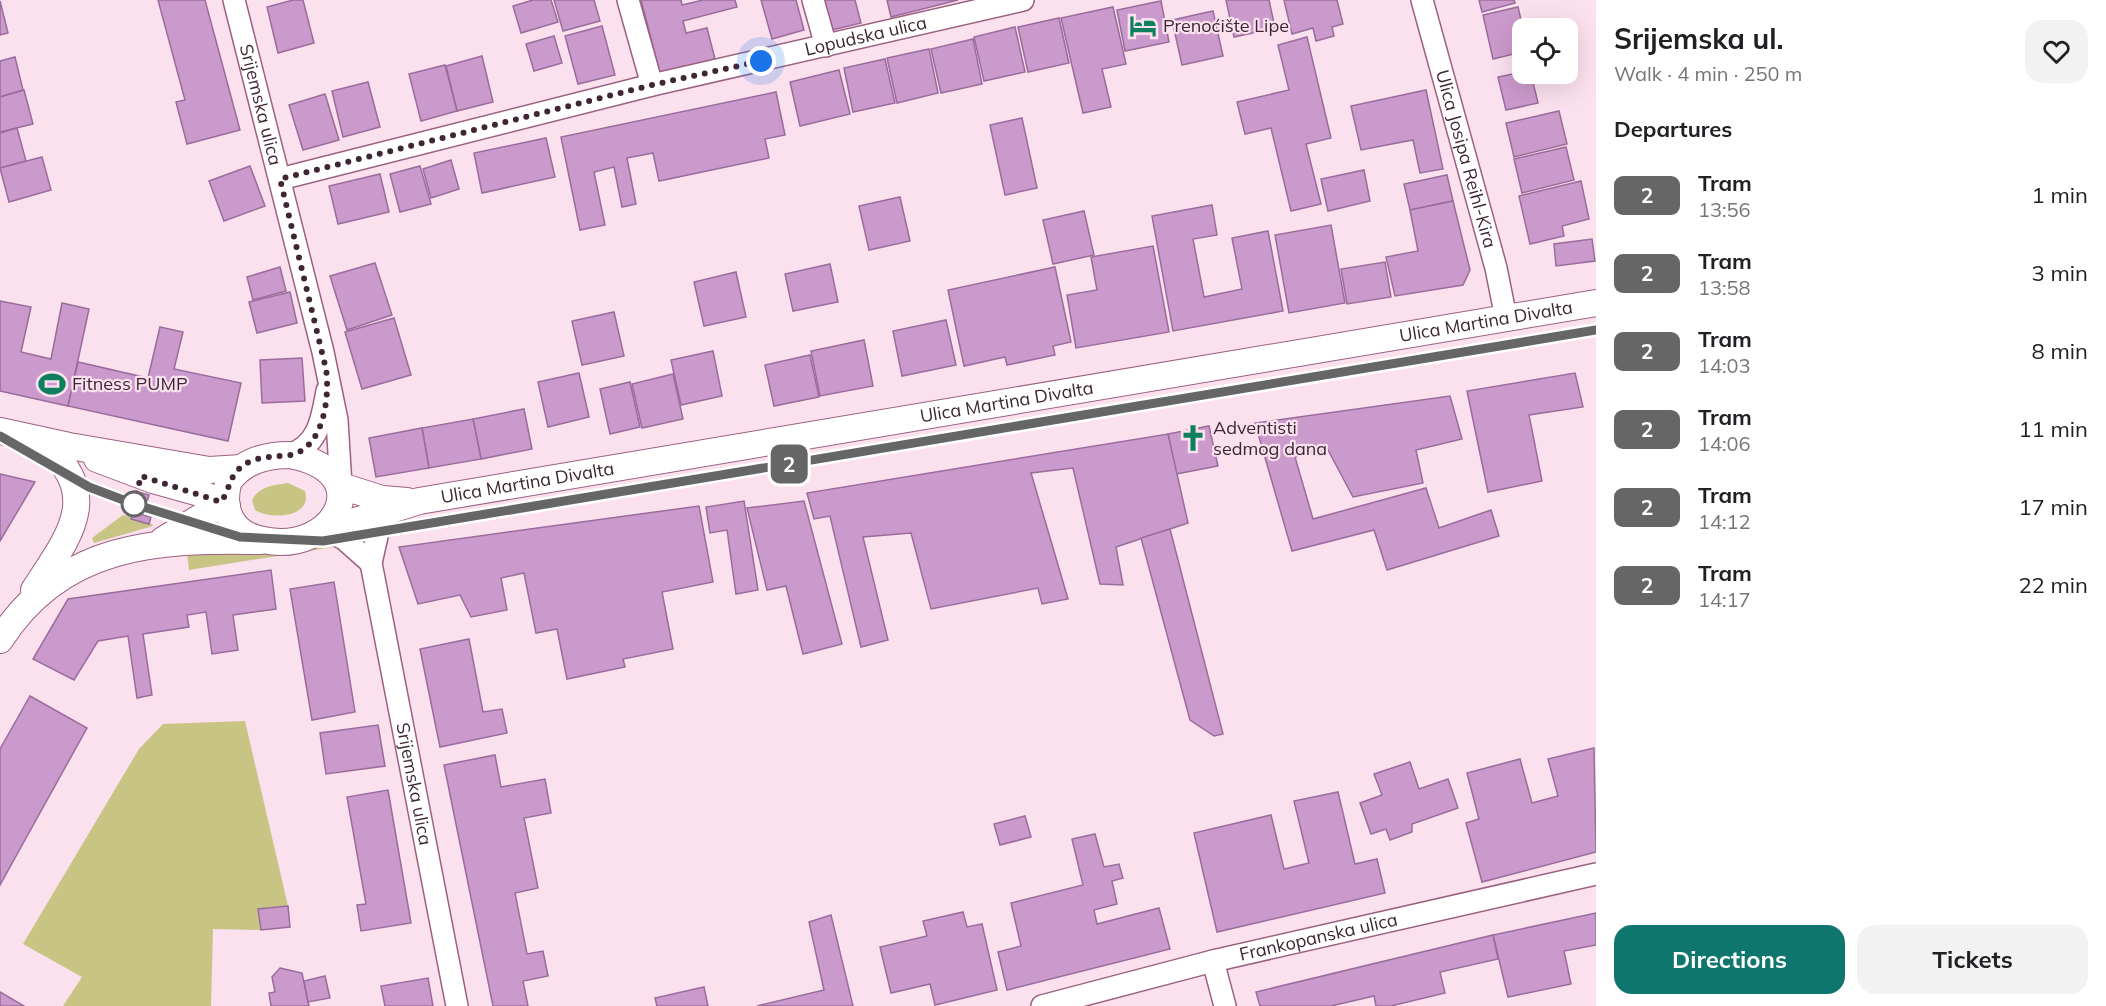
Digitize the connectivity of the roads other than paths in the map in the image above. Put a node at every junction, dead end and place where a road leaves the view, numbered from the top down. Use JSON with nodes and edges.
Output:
{"nodes":[{"id":1,"x":234,"y":0,"type":"edge"},
{"id":2,"x":628,"y":0,"type":"edge"},
{"id":3,"x":813,"y":0,"type":"edge"},
{"id":4,"x":1023,"y":0,"type":"edge"},
{"id":5,"x":1422,"y":0,"type":"edge"},
{"id":6,"x":996,"y":3,"type":"edge"},
{"id":7,"x":826,"y":46,"type":"junction"},
{"id":8,"x":652,"y":85,"type":"junction"},
{"id":9,"x":280,"y":179,"type":"junction"},
{"id":10,"x":1596,"y":303,"type":"edge"},
{"id":11,"x":1506,"y":318,"type":"junction"},
{"id":12,"x":328,"y":384,"type":"junction"},
{"id":13,"x":0,"y":431,"type":"edge"},
{"id":14,"x":41,"y":440,"type":"junction"},
{"id":15,"x":69,"y":446,"type":"junction"},
{"id":16,"x":290,"y":455,"type":"junction"},
{"id":17,"x":242,"y":468,"type":"junction"},
{"id":18,"x":341,"y":486,"type":"junction"},
{"id":19,"x":224,"y":501,"type":"junction"},
{"id":20,"x":419,"y":501,"type":"junction"},
{"id":21,"x":393,"y":509,"type":"junction"},
{"id":22,"x":320,"y":532,"type":"junction"},
{"id":23,"x":268,"y":541,"type":"junction"},
{"id":24,"x":156,"y":544,"type":"junction"},
{"id":25,"x":371,"y":563,"type":"junction"},
{"id":26,"x":22,"y":610,"type":"junction"},
{"id":27,"x":0,"y":640,"type":"edge"},
{"id":28,"x":1596,"y":874,"type":"edge"},
{"id":29,"x":1213,"y":961,"type":"junction"},
{"id":30,"x":457,"y":1006,"type":"edge"},
{"id":31,"x":1042,"y":1006,"type":"edge"},
{"id":32,"x":1225,"y":1006,"type":"edge"}],
"edges":[{"from":1,"to":9,"type":"street","name":"Srijemska ulica"},
{"from":2,"to":8,"type":"street"},
{"from":3,"to":7,"type":"street"},
{"from":4,"to":6,"type":"street","name":"Lopudska ulica"},
{"from":5,"to":11,"type":"street","name":"Ulica Josipa Reihl-Kira"},
{"from":6,"to":7,"type":"street","name":"Lopudska ulica"},
{"from":7,"to":8,"type":"street","name":"Lopudska ulica"},
{"from":8,"to":9,"type":"street","name":"Lopudska ulica"},
{"from":9,"to":12,"type":"street","name":"Srijemska ulica"},
{"from":10,"to":11,"type":"street","name":"Ulica Martina Divalta"},
{"from":11,"to":20,"type":"street","name":"Ulica Martina Divalta"},
{"from":12,"to":16,"type":"street","name":"Srijemska ulica"},
{"from":12,"to":18,"type":"street","name":"Srijemska ulica"},
{"from":13,"to":14,"type":"street"},
{"from":14,"to":15,"type":"street"},
{"from":14,"to":26,"type":"street"},
{"from":15,"to":17,"type":"street"},
{"from":15,"to":19,"type":"street"},
{"from":16,"to":17,"type":"street"},
{"from":16,"to":18,"type":"street"},
{"from":17,"to":19,"type":"street"},
{"from":18,"to":20,"type":"street","name":"Ulica Martina Divalta"},
{"from":18,"to":22,"type":"street"},
{"from":19,"to":23,"type":"street"},
{"from":19,"to":24,"type":"street"},
{"from":20,"to":21,"type":"street","name":"Ulica Martina Divalta"},
{"from":21,"to":22,"type":"street","name":"Ulica Martina Divalta"},
{"from":21,"to":25,"type":"street","name":"Srijemska ulica"},
{"from":22,"to":23,"type":"street"},
{"from":22,"to":25,"type":"street"},
{"from":23,"to":24,"type":"street"},
{"from":24,"to":26,"type":"street"},
{"from":25,"to":30,"type":"street","name":"Srijemska ulica"},
{"from":26,"to":27,"type":"street"},
{"from":28,"to":29,"type":"street","name":"Frankopanska ulica"},
{"from":29,"to":31,"type":"street","name":"Frankopanska ulica"},
{"from":29,"to":32,"type":"street"}]}
